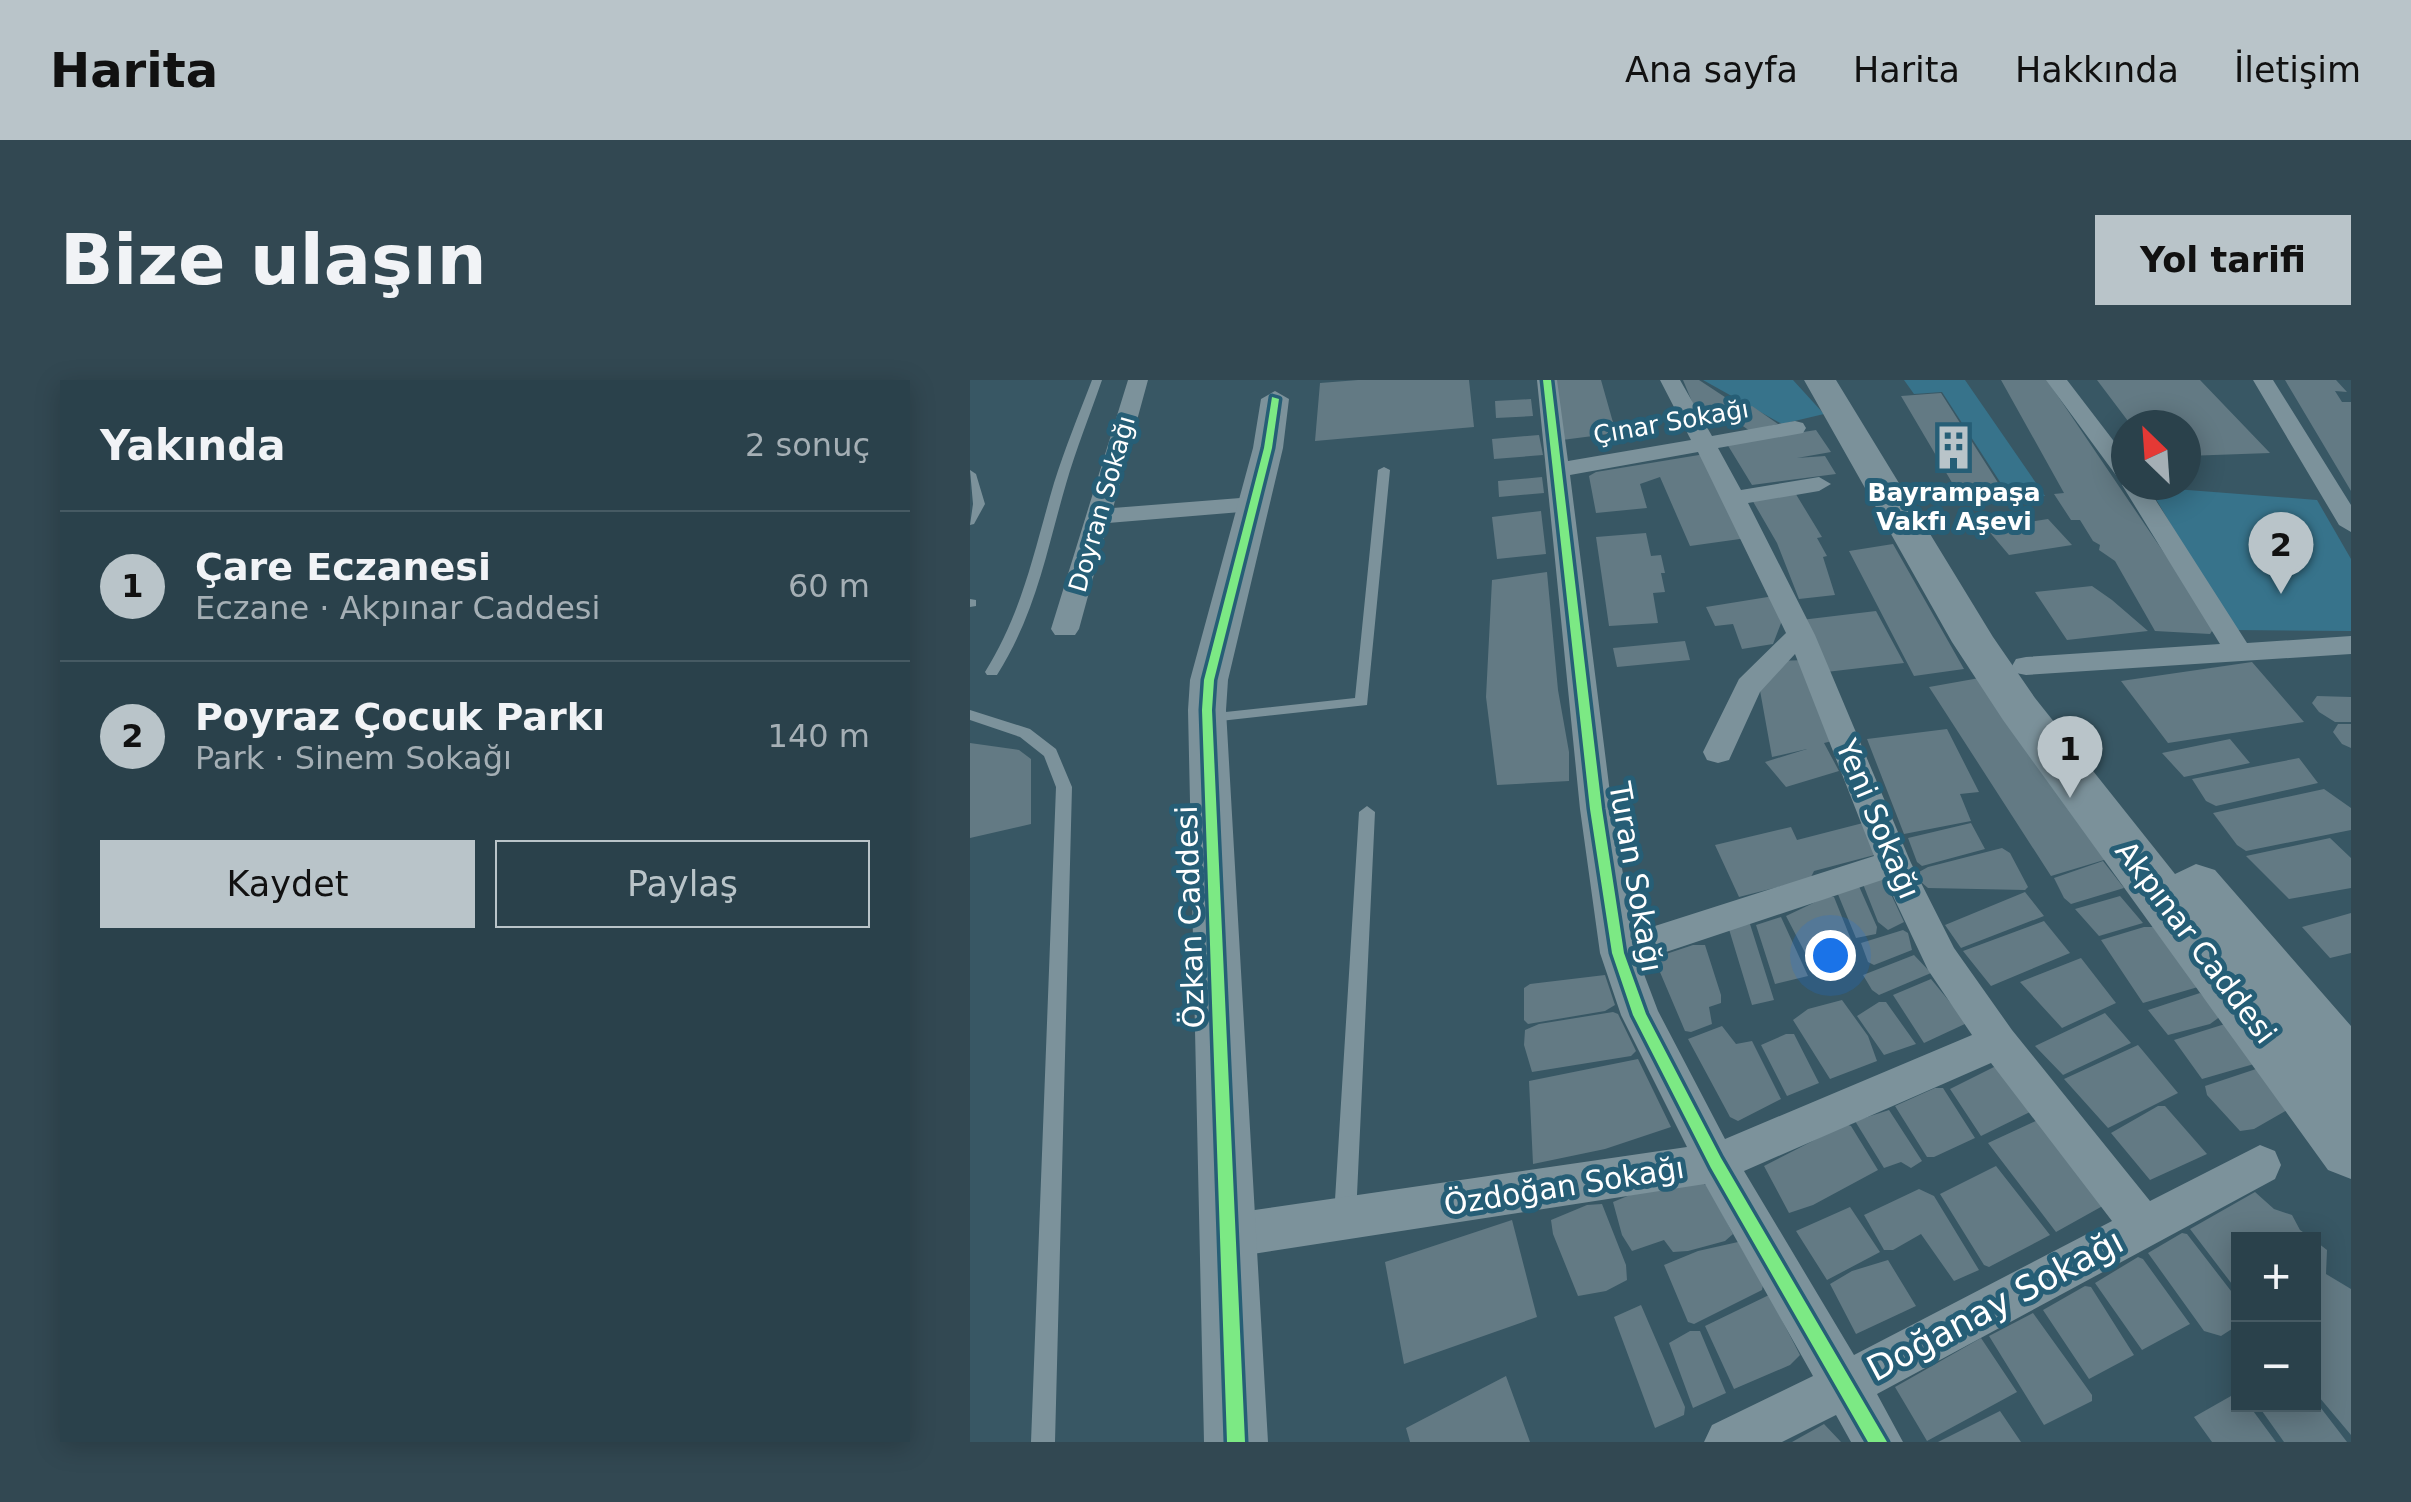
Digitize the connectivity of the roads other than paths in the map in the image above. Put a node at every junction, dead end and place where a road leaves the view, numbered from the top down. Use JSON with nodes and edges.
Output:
{"nodes":[{"id":1,"x":1098,"y":380,"type":"edge"},
{"id":2,"x":1138,"y":380,"type":"edge"},
{"id":3,"x":1547,"y":380,"type":"edge"},
{"id":4,"x":1670,"y":380,"type":"edge"},
{"id":5,"x":1852,"y":380,"type":"edge"},
{"id":6,"x":2056,"y":380,"type":"edge"},
{"id":7,"x":2263,"y":380,"type":"edge"},
{"id":8,"x":1276,"y":386,"type":"edge"},
{"id":9,"x":1808,"y":404,"type":"edge"},
{"id":10,"x":1704,"y":444,"type":"junction"},
{"id":11,"x":2111,"y":454,"type":"edge"},
{"id":12,"x":1384,"y":470,"type":"dead end"},
{"id":13,"x":1557,"y":470,"type":"junction"},
{"id":14,"x":970,"y":474,"type":"edge"},
{"id":15,"x":1819,"y":484,"type":"dead end"},
{"id":16,"x":1734,"y":498,"type":"junction"},
{"id":17,"x":2143,"y":500,"type":"edge"},
{"id":18,"x":1253,"y":504,"type":"junction"},
{"id":19,"x":1098,"y":517,"type":"junction"},
{"id":20,"x":970,"y":521,"type":"edge"},
{"id":21,"x":2351,"y":525,"type":"edge"},
{"id":22,"x":1065,"y":629,"type":"dead end"},
{"id":23,"x":1801,"y":635,"type":"junction"},
{"id":24,"x":2351,"y":645,"type":"edge"},
{"id":25,"x":2237,"y":650,"type":"junction"},
{"id":26,"x":2026,"y":666,"type":"junction"},
{"id":27,"x":992,"y":672,"type":"dead end"},
{"id":28,"x":979,"y":716,"type":"edge"},
{"id":29,"x":1207,"y":719,"type":"junction"},
{"id":30,"x":1718,"y":752,"type":"dead end"},
{"id":31,"x":1367,"y":812,"type":"dead end"},
{"id":32,"x":1894,"y":862,"type":"junction"},
{"id":33,"x":1618,"y":953,"type":"junction"},
{"id":34,"x":1998,"y":1042,"type":"junction"},
{"id":35,"x":2351,"y":1070,"type":"edge"},
{"id":36,"x":2351,"y":1148,"type":"edge"},
{"id":37,"x":1716,"y":1162,"type":"junction"},
{"id":38,"x":2260,"y":1165,"type":"dead end"},
{"id":39,"x":1344,"y":1219,"type":"junction"},
{"id":40,"x":2142,"y":1225,"type":"junction"},
{"id":41,"x":1227,"y":1236,"type":"junction"},
{"id":42,"x":1846,"y":1385,"type":"junction"},
{"id":43,"x":1043,"y":1442,"type":"edge"},
{"id":44,"x":1236,"y":1442,"type":"edge"},
{"id":45,"x":1730,"y":1442,"type":"edge"},
{"id":46,"x":1878,"y":1442,"type":"edge"}],
"edges":[{"from":1,"to":27,"type":"lane"},
{"from":2,"to":19,"type":"street","name":"Doyran Sokağı"},
{"from":3,"to":13,"type":"street","name":"Turan Sokağı"},
{"from":4,"to":10,"type":"street","name":"Yeni Sokağı"},
{"from":5,"to":26,"type":"main road","name":"Akpınar Caddesi"},
{"from":6,"to":11,"type":"street"},
{"from":7,"to":21,"type":"street"},
{"from":8,"to":18,"type":"street","name":"Özkan Caddesi"},
{"from":9,"to":10,"type":"street","name":"Çınar Sokağı"},
{"from":9,"to":36,"type":"main road","name":"Akpınar Caddesi"},
{"from":10,"to":13,"type":"street","name":"Çınar Sokağı"},
{"from":10,"to":16,"type":"street","name":"Yeni Sokağı"},
{"from":12,"to":29,"type":"lane"},
{"from":13,"to":33,"type":"street","name":"Turan Sokağı"},
{"from":14,"to":20,"type":"lane"},
{"from":15,"to":16,"type":"street"},
{"from":16,"to":23,"type":"street","name":"Yeni Sokağı"},
{"from":17,"to":25,"type":"street"},
{"from":18,"to":19,"type":"street"},
{"from":18,"to":29,"type":"street","name":"Özkan Caddesi"},
{"from":19,"to":22,"type":"street","name":"Doyran Sokağı"},
{"from":23,"to":30,"type":"street"},
{"from":23,"to":32,"type":"street","name":"Yeni Sokağı"},
{"from":24,"to":25,"type":"street"},
{"from":25,"to":26,"type":"street"},
{"from":26,"to":35,"type":"main road","name":"Akpınar Caddesi"},
{"from":28,"to":43,"type":"lane"},
{"from":29,"to":41,"type":"street","name":"Özkan Caddesi"},
{"from":31,"to":39,"type":"lane"},
{"from":32,"to":33,"type":"street"},
{"from":32,"to":34,"type":"street","name":"Yeni Sokağı"},
{"from":33,"to":37,"type":"street","name":"Turan Sokağı"},
{"from":34,"to":37,"type":"street","name":"Özdoğan Sokağı"},
{"from":34,"to":40,"type":"street","name":"Yeni Sokağı"},
{"from":37,"to":39,"type":"street","name":"Özdoğan Sokağı"},
{"from":37,"to":42,"type":"street","name":"Turan Sokağı"},
{"from":38,"to":40,"type":"street","name":"Doğanay Sokağı"},
{"from":39,"to":41,"type":"street","name":"Özdoğan Sokağı"},
{"from":40,"to":42,"type":"street","name":"Doğanay Sokağı"},
{"from":41,"to":44,"type":"street","name":"Özkan Caddesi"},
{"from":42,"to":45,"type":"street","name":"Doğanay Sokağı"},
{"from":42,"to":46,"type":"street","name":"Turan Sokağı"}]}
